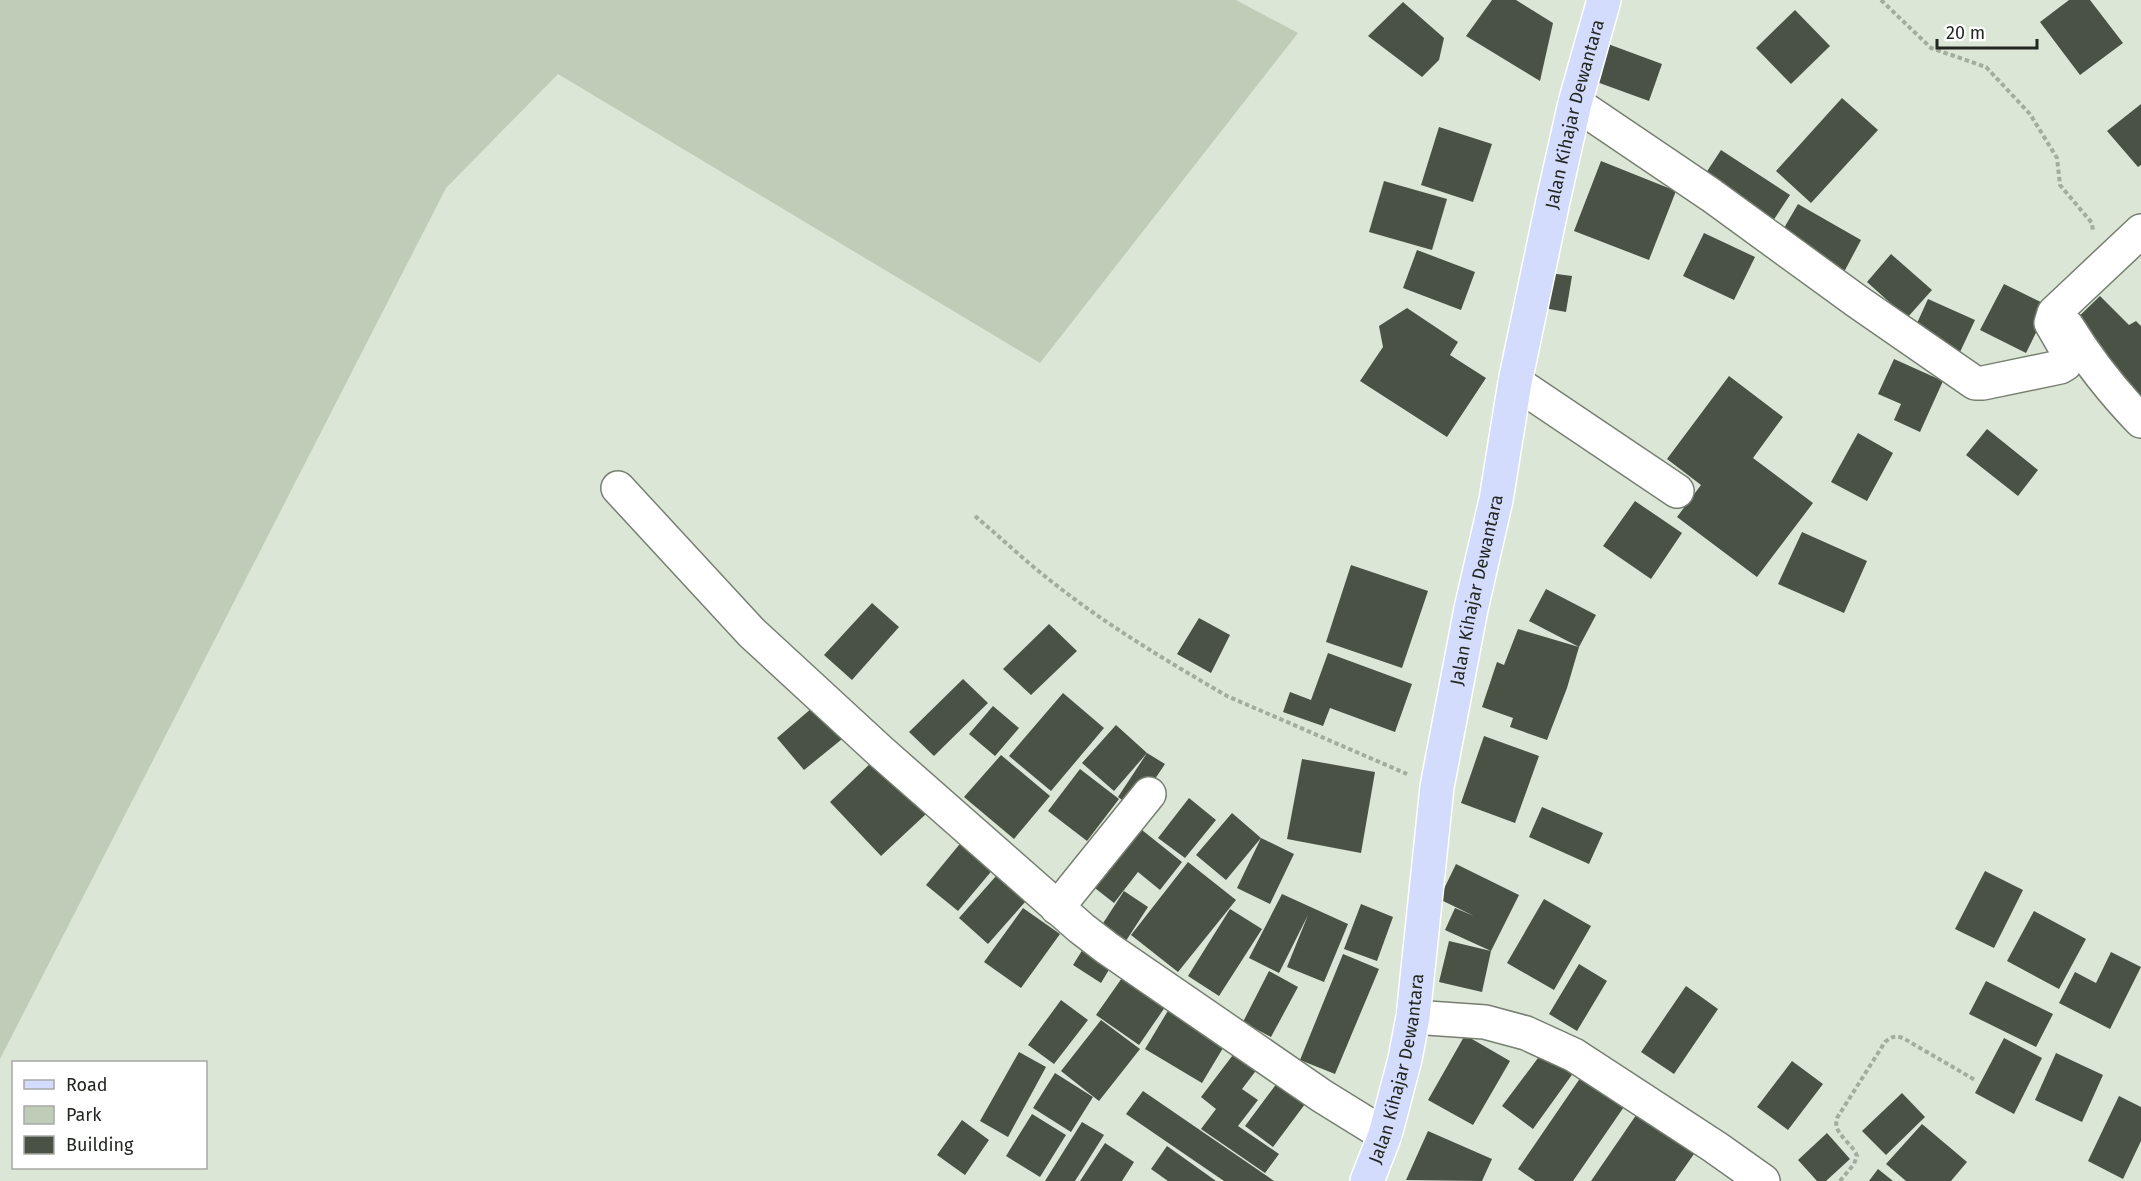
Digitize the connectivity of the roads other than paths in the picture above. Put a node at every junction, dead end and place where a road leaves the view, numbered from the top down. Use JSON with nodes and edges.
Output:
{"nodes":[{"id":1,"x":1604,"y":0,"type":"edge"},
{"id":2,"x":1575,"y":103,"type":"junction"},
{"id":3,"x":2141,"y":231,"type":"edge"},
{"id":4,"x":2068,"y":297,"type":"junction"},
{"id":5,"x":1515,"y":382,"type":"junction"},
{"id":6,"x":2141,"y":421,"type":"edge"},
{"id":7,"x":618,"y":488,"type":"dead end"},
{"id":8,"x":1677,"y":491,"type":"dead end"},
{"id":9,"x":1149,"y":794,"type":"dead end"},
{"id":10,"x":1057,"y":908,"type":"junction"},
{"id":11,"x":1413,"y":1017,"type":"junction"},
{"id":12,"x":1385,"y":1136,"type":"junction"},
{"id":13,"x":1367,"y":1181,"type":"edge"},
{"id":14,"x":1763,"y":1181,"type":"edge"}],
"edges":[{"from":1,"to":2,"type":"main road","name":"Jalan Kihajar Dewantara"},
{"from":2,"to":4,"type":"street"},
{"from":2,"to":5,"type":"main road","name":"Jalan Kihajar Dewantara"},
{"from":3,"to":4,"type":"street"},
{"from":4,"to":6,"type":"street"},
{"from":5,"to":8,"type":"street"},
{"from":5,"to":11,"type":"main road","name":"Jalan Kihajar Dewantara"},
{"from":7,"to":10,"type":"street"},
{"from":9,"to":10,"type":"street"},
{"from":10,"to":12,"type":"street"},
{"from":11,"to":12,"type":"main road","name":"Jalan Kihajar Dewantara"},
{"from":11,"to":14,"type":"street"},
{"from":12,"to":13,"type":"main road","name":"Jalan Kihajar Dewantara"}]}
